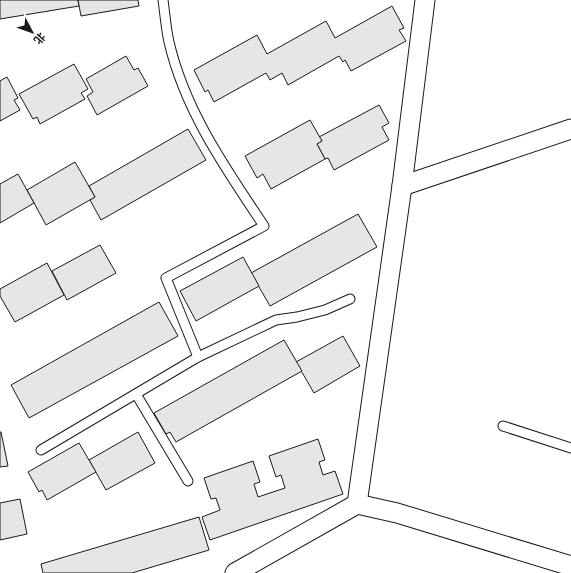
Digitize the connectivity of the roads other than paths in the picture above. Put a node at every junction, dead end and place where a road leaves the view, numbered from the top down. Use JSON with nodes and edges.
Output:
{"nodes":[{"id":1,"x":163,"y":0,"type":"edge"},
{"id":2,"x":425,"y":0,"type":"edge"},
{"id":3,"x":571,"y":129,"type":"edge"},
{"id":4,"x":402,"y":186,"type":"junction"},
{"id":5,"x":350,"y":299,"type":"dead end"},
{"id":6,"x":198,"y":357,"type":"junction"},
{"id":7,"x":136,"y":394,"type":"junction"},
{"id":8,"x":503,"y":426,"type":"dead end"},
{"id":9,"x":571,"y":448,"type":"edge"},
{"id":10,"x":41,"y":450,"type":"dead end"},
{"id":11,"x":188,"y":481,"type":"dead end"},
{"id":12,"x":357,"y":504,"type":"junction"},
{"id":13,"x":571,"y":566,"type":"edge"},
{"id":14,"x":235,"y":573,"type":"edge"}],
"edges":[{"from":1,"to":6,"type":"lane"},
{"from":2,"to":4,"type":"street"},
{"from":3,"to":4,"type":"street"},
{"from":4,"to":12,"type":"street"},
{"from":5,"to":6,"type":"lane"},
{"from":6,"to":7,"type":"lane"},
{"from":7,"to":10,"type":"lane"},
{"from":7,"to":11,"type":"lane"},
{"from":8,"to":9,"type":"lane"},
{"from":12,"to":13,"type":"street"},
{"from":12,"to":14,"type":"street"}]}
